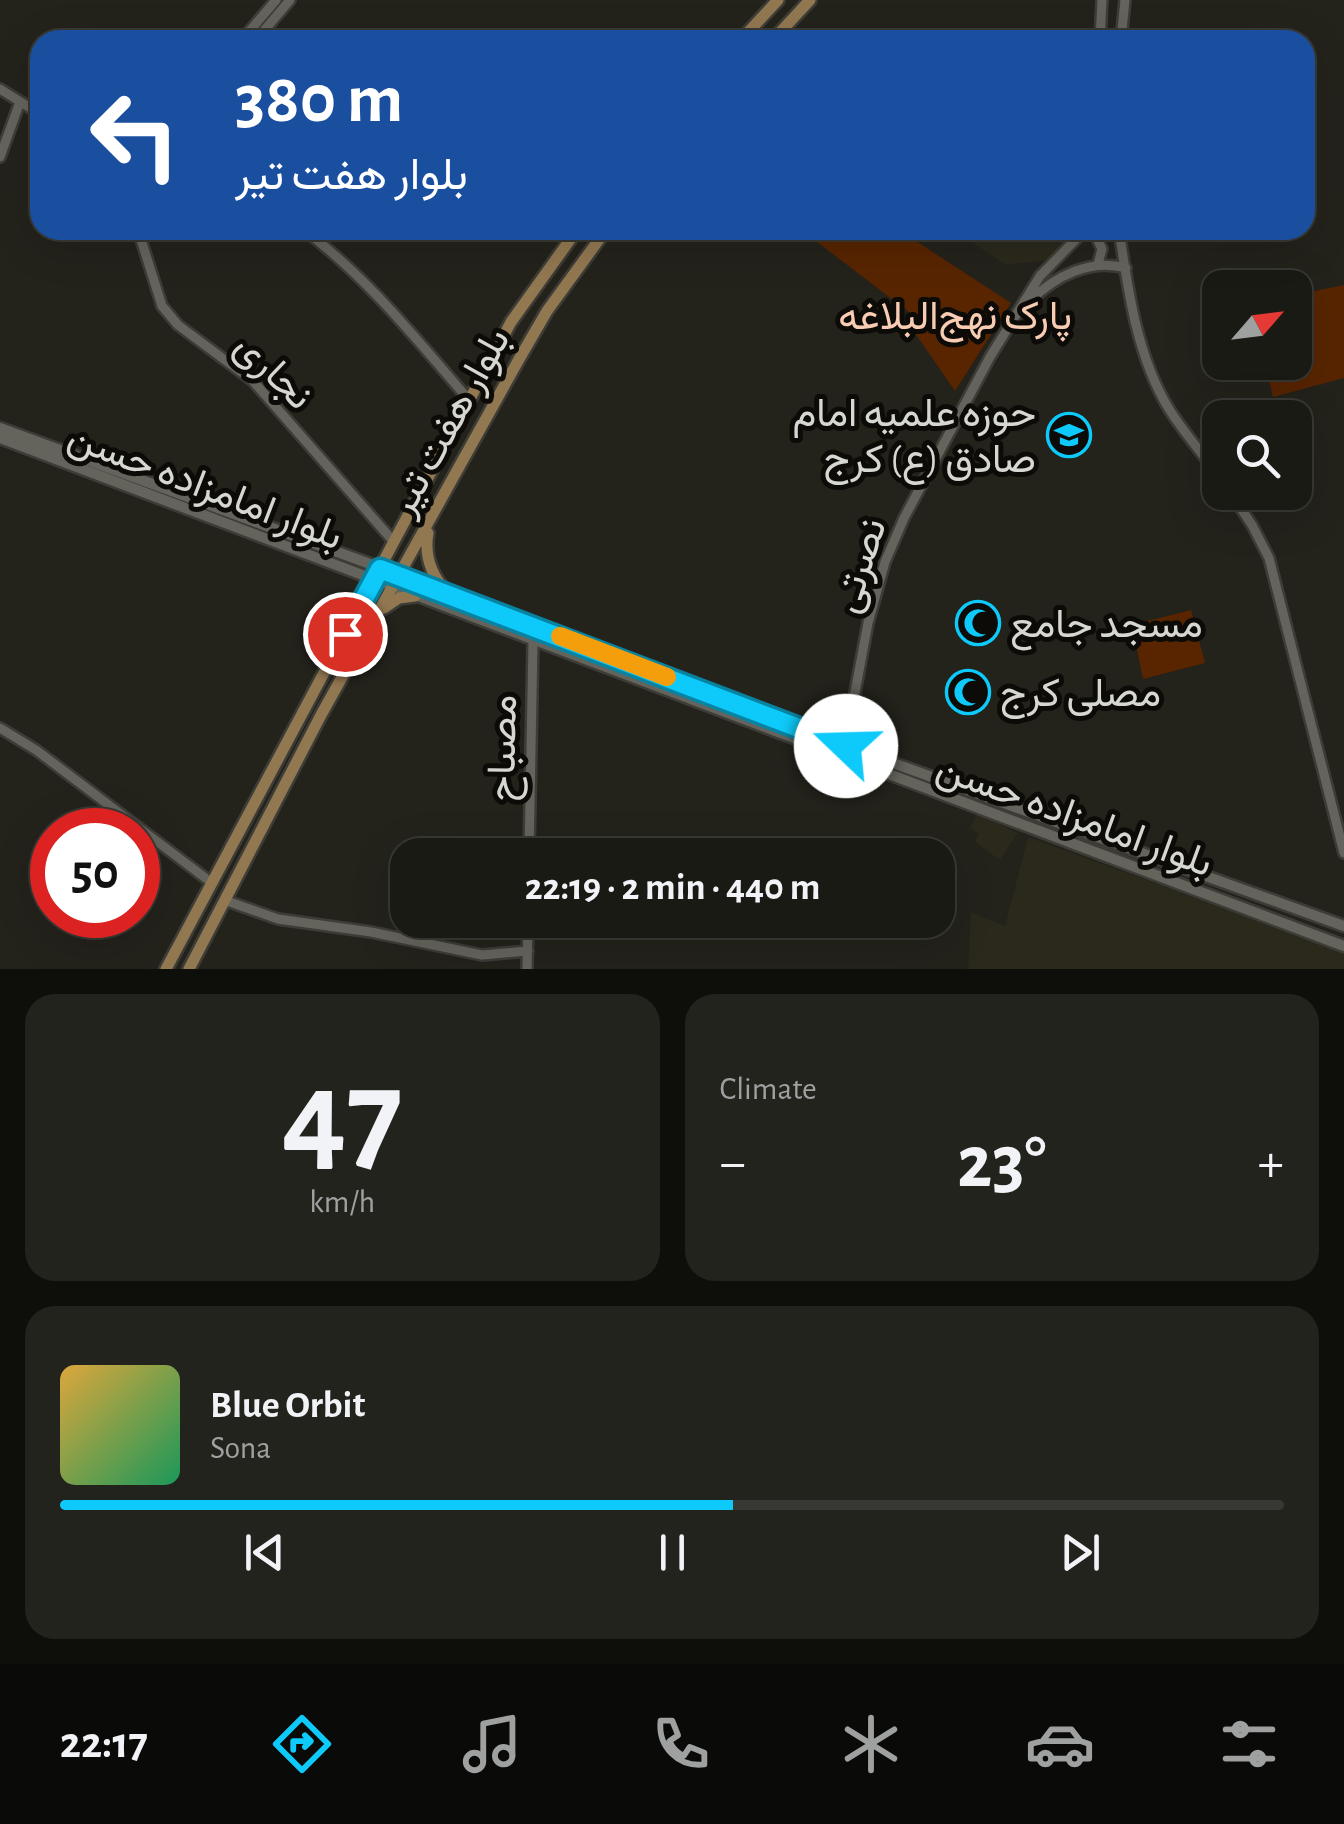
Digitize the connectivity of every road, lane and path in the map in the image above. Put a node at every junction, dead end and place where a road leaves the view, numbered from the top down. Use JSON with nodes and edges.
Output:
{"nodes":[{"id":1,"x":276,"y":0,"type":"edge"},
{"id":2,"x":290,"y":0,"type":"edge"},
{"id":3,"x":778,"y":0,"type":"edge"},
{"id":4,"x":810,"y":0,"type":"edge"},
{"id":5,"x":1102,"y":0,"type":"edge"},
{"id":6,"x":1125,"y":0,"type":"edge"},
{"id":7,"x":250,"y":30,"type":"edge"},
{"id":8,"x":264,"y":30,"type":"edge"},
{"id":9,"x":750,"y":30,"type":"edge"},
{"id":10,"x":782,"y":30,"type":"edge"},
{"id":11,"x":1100,"y":30,"type":"edge"},
{"id":12,"x":1122,"y":30,"type":"edge"},
{"id":13,"x":0,"y":90,"type":"edge"},
{"id":14,"x":20,"y":102,"type":"junction"},
{"id":15,"x":30,"y":108,"type":"edge"},
{"id":16,"x":0,"y":157,"type":"edge"},
{"id":17,"x":141,"y":240,"type":"edge"},
{"id":18,"x":317,"y":240,"type":"edge"},
{"id":19,"x":570,"y":240,"type":"edge"},
{"id":20,"x":599,"y":240,"type":"edge"},
{"id":21,"x":1075,"y":240,"type":"edge"},
{"id":22,"x":1098,"y":240,"type":"edge"},
{"id":23,"x":1121,"y":240,"type":"edge"},
{"id":24,"x":1098,"y":264,"type":"junction"},
{"id":25,"x":1126,"y":268,"type":"junction"},
{"id":26,"x":1020,"y":312,"type":"junction"},
{"id":27,"x":469,"y":400,"type":"junction"},
{"id":28,"x":0,"y":428,"type":"edge"},
{"id":29,"x":0,"y":438,"type":"edge"},
{"id":30,"x":1202,"y":454,"type":"edge"},
{"id":31,"x":131,"y":482,"type":"junction"},
{"id":32,"x":1242,"y":510,"type":"edge"},
{"id":33,"x":431,"y":520,"type":"junction"},
{"id":34,"x":394,"y":542,"type":"junction"},
{"id":35,"x":377,"y":575,"type":"junction"},
{"id":36,"x":400,"y":575,"type":"junction"},
{"id":37,"x":394,"y":589,"type":"junction"},
{"id":38,"x":447,"y":592,"type":"junction"},
{"id":39,"x":415,"y":596,"type":"junction"},
{"id":40,"x":381,"y":610,"type":"junction"},
{"id":41,"x":532,"y":642,"type":"junction"},
{"id":42,"x":0,"y":728,"type":"edge"},
{"id":43,"x":846,"y":746,"type":"junction"},
{"id":44,"x":842,"y":758,"type":"junction"},
{"id":45,"x":259,"y":794,"type":"junction"},
{"id":46,"x":274,"y":803,"type":"junction"},
{"id":47,"x":240,"y":828,"type":"junction"},
{"id":48,"x":256,"y":838,"type":"junction"},
{"id":49,"x":529,"y":838,"type":"edge"},
{"id":50,"x":1344,"y":853,"type":"edge"},
{"id":51,"x":212,"y":882,"type":"junction"},
{"id":52,"x":224,"y":900,"type":"junction"},
{"id":53,"x":1344,"y":926,"type":"edge"},
{"id":54,"x":528,"y":938,"type":"edge"},
{"id":55,"x":1344,"y":946,"type":"edge"},
{"id":56,"x":528,"y":951,"type":"junction"},
{"id":57,"x":166,"y":969,"type":"edge"},
{"id":58,"x":189,"y":969,"type":"edge"},
{"id":59,"x":527,"y":969,"type":"edge"}],
"edges":[{"from":1,"to":7,"type":"street"},
{"from":2,"to":8,"type":"street"},
{"from":3,"to":9,"type":"main road"},
{"from":4,"to":10,"type":"main road"},
{"from":5,"to":11,"type":"street"},
{"from":6,"to":12,"type":"street"},
{"from":13,"to":14,"type":"street"},
{"from":14,"to":15,"type":"street"},
{"from":14,"to":16,"type":"street"},
{"from":17,"to":34,"type":"street","name":"نجاری"},
{"from":18,"to":27,"type":"street"},
{"from":19,"to":27,"type":"main road","name":"بلوار هفت تیر"},
{"from":20,"to":33,"type":"main road","name":"بلوار هفت تیر"},
{"from":21,"to":26,"type":"street","name":"نصرتی"},
{"from":22,"to":24,"type":"street"},
{"from":23,"to":25,"type":"street"},
{"from":24,"to":25,"type":"street","name":"نصرتی"},
{"from":24,"to":26,"type":"street","name":"نصرتی"},
{"from":25,"to":30,"type":"street"},
{"from":26,"to":43,"type":"street","name":"نصرتی"},
{"from":27,"to":34,"type":"main road","name":"بلوار هفت تیر"},
{"from":28,"to":31,"type":"main road","name":"بلوار امامزاده حسن"},
{"from":29,"to":31,"type":"main road","name":"بلوار امامزاده حسن"},
{"from":31,"to":35,"type":"main road","name":"بلوار امامزاده حسن"},
{"from":32,"to":50,"type":"street"},
{"from":33,"to":36,"type":"main road","name":"بلوار هفت تیر"},
{"from":33,"to":38,"type":"main road"},
{"from":34,"to":35,"type":"main road","name":"بلوار هفت تیر"},
{"from":35,"to":36,"type":"main road","name":"بلوار امامزاده حسن"},
{"from":35,"to":37,"type":"main road","name":"بلوار امامزاده حسن"},
{"from":35,"to":45,"type":"main road","name":"بلوار هفت تیر"},
{"from":36,"to":37,"type":"main road","name":"بلوار هفت تیر"},
{"from":36,"to":38,"type":"main road","name":"بلوار امامزاده حسن"},
{"from":37,"to":39,"type":"main road","name":"بلوار امامزاده حسن"},
{"from":37,"to":40,"type":"main road","name":"بلوار هفت تیر"},
{"from":38,"to":43,"type":"main road","name":"بلوار امامزاده حسن"},
{"from":39,"to":40,"type":"main road"},
{"from":39,"to":41,"type":"main road","name":"بلوار امامزاده حسن"},
{"from":40,"to":46,"type":"main road","name":"بلوار هفت تیر"},
{"from":41,"to":44,"type":"main road","name":"بلوار امامزاده حسن"},
{"from":41,"to":49,"type":"street","name":"مصباح"},
{"from":42,"to":51,"type":"street"},
{"from":43,"to":44,"type":"street","name":"نصرتی"},
{"from":43,"to":53,"type":"main road","name":"بلوار امامزاده حسن"},
{"from":44,"to":55,"type":"main road","name":"بلوار امامزاده حسن"},
{"from":45,"to":46,"type":"main road"},
{"from":45,"to":47,"type":"main road","name":"بلوار هفت تیر"},
{"from":46,"to":48,"type":"main road","name":"بلوار هفت تیر"},
{"from":47,"to":48,"type":"main road"},
{"from":47,"to":51,"type":"main road","name":"بلوار هفت تیر"},
{"from":48,"to":52,"type":"main road","name":"بلوار هفت تیر"},
{"from":51,"to":57,"type":"main road","name":"بلوار هفت تیر"},
{"from":52,"to":56,"type":"street"},
{"from":52,"to":58,"type":"main road","name":"بلوار هفت تیر"},
{"from":54,"to":56,"type":"street"},
{"from":56,"to":59,"type":"street"}]}
